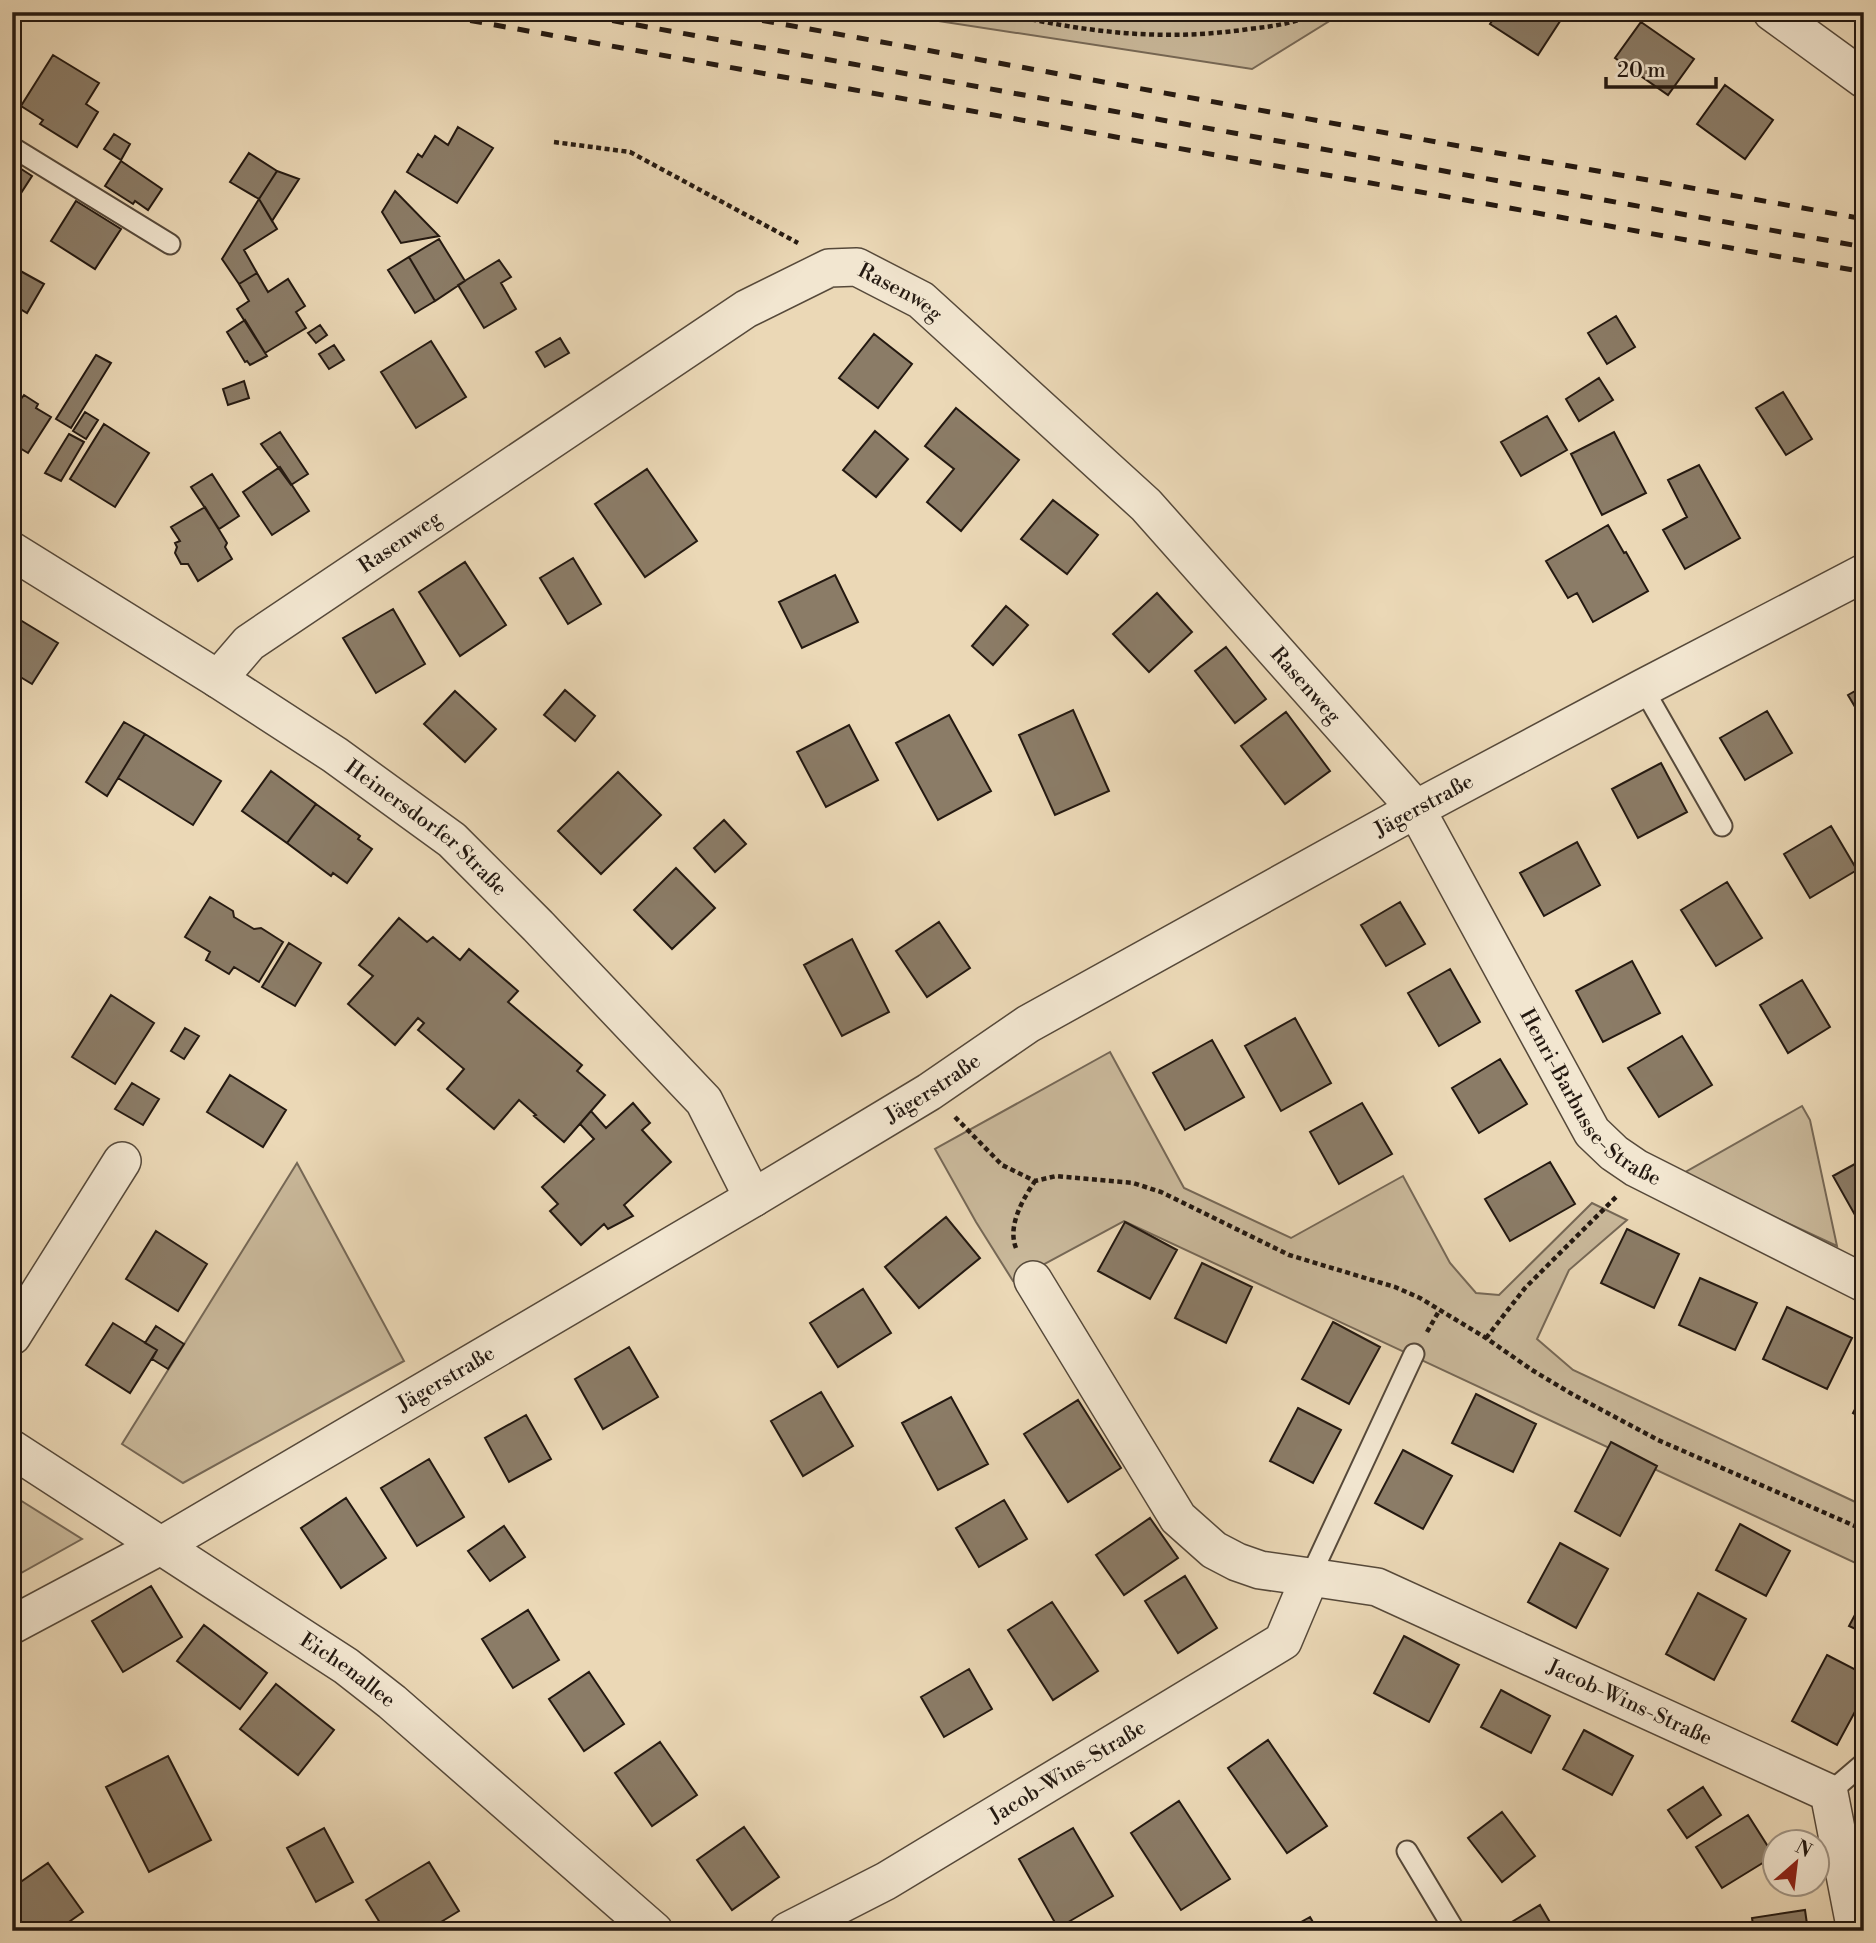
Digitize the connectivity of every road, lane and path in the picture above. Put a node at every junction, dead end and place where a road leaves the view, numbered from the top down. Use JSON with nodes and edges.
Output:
{"nodes":[{"id":1,"x":998,"y":12,"type":"edge"},
{"id":2,"x":1044,"y":12,"type":"edge"},
{"id":3,"x":1321,"y":12,"type":"edge"},
{"id":4,"x":1772,"y":12,"type":"edge"},
{"id":5,"x":1042,"y":20,"type":"junction"},
{"id":6,"x":1864,"y":79,"type":"edge"},
{"id":7,"x":554,"y":142,"type":"dead end"},
{"id":8,"x":12,"y":147,"type":"edge"},
{"id":9,"x":170,"y":244,"type":"dead end"},
{"id":10,"x":829,"y":268,"type":"junction"},
{"id":11,"x":12,"y":551,"type":"edge"},
{"id":12,"x":1864,"y":573,"type":"edge"},
{"id":13,"x":218,"y":679,"type":"junction"},
{"id":14,"x":1643,"y":688,"type":"junction"},
{"id":15,"x":1416,"y":809,"type":"junction"},
{"id":16,"x":1722,"y":826,"type":"dead end"},
{"id":17,"x":929,"y":1092,"type":"junction"},
{"id":18,"x":122,"y":1161,"type":"dead end"},
{"id":19,"x":1636,"y":1168,"type":"junction"},
{"id":20,"x":1035,"y":1181,"type":"junction"},
{"id":21,"x":753,"y":1198,"type":"junction"},
{"id":22,"x":1033,"y":1280,"type":"joint"},
{"id":23,"x":1864,"y":1283,"type":"edge"},
{"id":24,"x":12,"y":1336,"type":"edge"},
{"id":25,"x":1486,"y":1338,"type":"junction"},
{"id":26,"x":1414,"y":1354,"type":"dead end"},
{"id":27,"x":12,"y":1449,"type":"edge"},
{"id":28,"x":1864,"y":1530,"type":"edge"},
{"id":29,"x":162,"y":1545,"type":"junction"},
{"id":30,"x":1310,"y":1577,"type":"junction"},
{"id":31,"x":12,"y":1625,"type":"edge"},
{"id":32,"x":1864,"y":1763,"type":"edge"},
{"id":33,"x":1829,"y":1793,"type":"junction"},
{"id":34,"x":1407,"y":1851,"type":"dead end"},
{"id":35,"x":654,"y":1931,"type":"edge"},
{"id":36,"x":788,"y":1931,"type":"edge"},
{"id":37,"x":1455,"y":1931,"type":"edge"},
{"id":38,"x":1856,"y":1931,"type":"edge"}],
"edges":[{"from":1,"to":5,"type":"path"},
{"from":2,"to":5,"type":"path"},
{"from":3,"to":5,"type":"path"},
{"from":4,"to":6,"type":"street"},
{"from":7,"to":10,"type":"path"},
{"from":8,"to":9,"type":"lane"},
{"from":10,"to":13,"type":"street","name":"Rasenweg"},
{"from":10,"to":15,"type":"street","name":"Rasenweg"},
{"from":11,"to":13,"type":"street","name":"Heinersdorfer Straße"},
{"from":12,"to":14,"type":"street","name":"Jägerstraße"},
{"from":13,"to":21,"type":"street","name":"Heinersdorfer Straße"},
{"from":14,"to":15,"type":"street","name":"Jägerstraße"},
{"from":14,"to":16,"type":"lane"},
{"from":15,"to":17,"type":"street","name":"Jägerstraße"},
{"from":15,"to":19,"type":"street","name":"Henri-Barbusse-Straße"},
{"from":17,"to":20,"type":"path"},
{"from":17,"to":21,"type":"street","name":"Jägerstraße"},
{"from":18,"to":24,"type":"street"},
{"from":19,"to":23,"type":"street","name":"Henri-Barbusse-Straße"},
{"from":19,"to":25,"type":"path"},
{"from":20,"to":22,"type":"path"},
{"from":20,"to":25,"type":"path"},
{"from":21,"to":29,"type":"street","name":"Jägerstraße"},
{"from":22,"to":30,"type":"street","name":"Jacob-Wins-Straße"},
{"from":25,"to":28,"type":"path"},
{"from":26,"to":30,"type":"lane","name":"Jacob-Wins-Straße"},
{"from":27,"to":29,"type":"street","name":"Eichenallee"},
{"from":29,"to":31,"type":"street","name":"Jägerstraße"},
{"from":29,"to":35,"type":"street","name":"Eichenallee"},
{"from":30,"to":33,"type":"street","name":"Jacob-Wins-Straße"},
{"from":30,"to":36,"type":"street","name":"Jacob-Wins-Straße"},
{"from":32,"to":33,"type":"lane"},
{"from":33,"to":38,"type":"street"},
{"from":34,"to":37,"type":"lane"}]}
